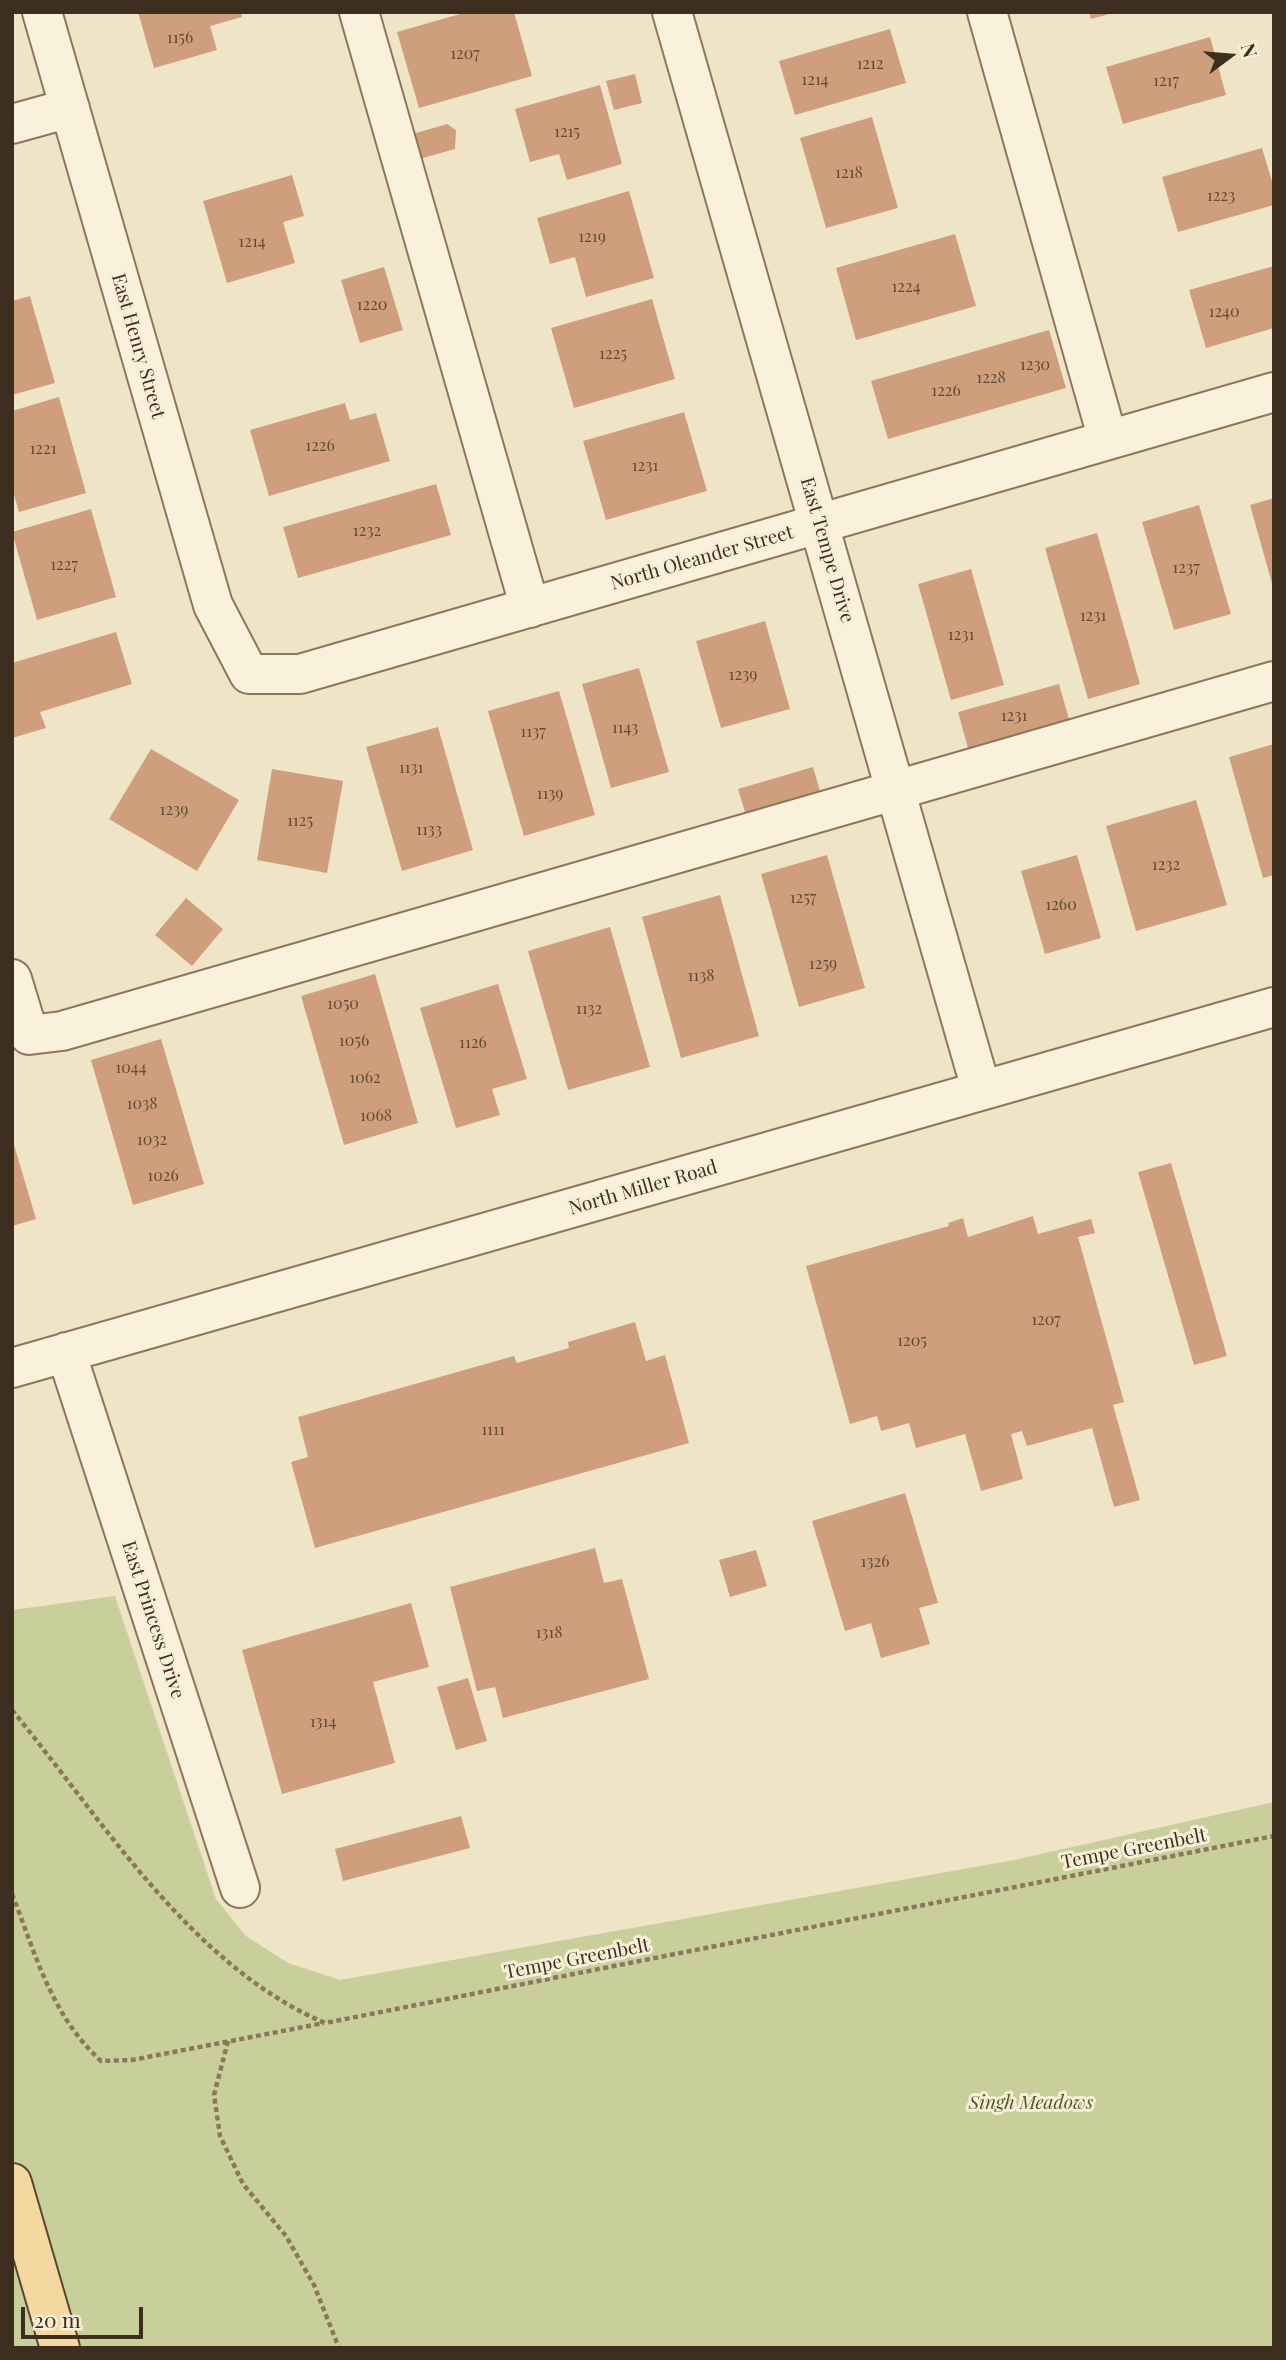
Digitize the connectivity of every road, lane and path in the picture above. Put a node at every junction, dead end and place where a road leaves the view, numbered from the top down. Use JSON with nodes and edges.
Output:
{"nodes":[{"id":1,"x":42,"y":12,"type":"edge"},
{"id":2,"x":359,"y":12,"type":"edge"},
{"id":3,"x":671,"y":12,"type":"edge"},
{"id":4,"x":987,"y":12,"type":"edge"},
{"id":5,"x":70,"y":108,"type":"junction"},
{"id":6,"x":12,"y":124,"type":"edge"},
{"id":7,"x":1274,"y":392,"type":"edge"},
{"id":8,"x":1108,"y":440,"type":"junction"},
{"id":9,"x":819,"y":524,"type":"junction"},
{"id":10,"x":530,"y":608,"type":"junction"},
{"id":11,"x":248,"y":674,"type":"joint"},
{"id":12,"x":1274,"y":681,"type":"edge"},
{"id":13,"x":896,"y":791,"type":"junction"},
{"id":14,"x":12,"y":979,"type":"edge"},
{"id":15,"x":1274,"y":1007,"type":"edge"},
{"id":16,"x":981,"y":1089,"type":"junction"},
{"id":17,"x":66,"y":1352,"type":"junction"},
{"id":18,"x":12,"y":1368,"type":"edge"},
{"id":19,"x":12,"y":1710,"type":"edge"},
{"id":20,"x":1274,"y":1836,"type":"edge"},
{"id":21,"x":240,"y":1888,"type":"dead end"},
{"id":22,"x":12,"y":1894,"type":"edge"},
{"id":23,"x":325,"y":2023,"type":"junction"},
{"id":24,"x":228,"y":2041,"type":"junction"},
{"id":25,"x":12,"y":2183,"type":"edge"},
{"id":26,"x":60,"y":2348,"type":"edge"},
{"id":27,"x":339,"y":2348,"type":"edge"}],
"edges":[{"from":1,"to":5,"type":"street","name":"East Henry Street"},
{"from":2,"to":10,"type":"street"},
{"from":3,"to":9,"type":"street","name":"East Tempe Drive"},
{"from":4,"to":8,"type":"street"},
{"from":5,"to":6,"type":"street"},
{"from":5,"to":11,"type":"street","name":"East Henry Street"},
{"from":7,"to":8,"type":"street","name":"North Oleander Street"},
{"from":8,"to":9,"type":"street","name":"North Oleander Street"},
{"from":9,"to":10,"type":"street","name":"North Oleander Street"},
{"from":9,"to":13,"type":"street","name":"East Tempe Drive"},
{"from":10,"to":11,"type":"street","name":"North Oleander Street"},
{"from":12,"to":13,"type":"street"},
{"from":13,"to":14,"type":"street"},
{"from":13,"to":16,"type":"street","name":"East Tempe Drive"},
{"from":15,"to":16,"type":"street","name":"North Miller Road"},
{"from":16,"to":17,"type":"street","name":"North Miller Road"},
{"from":17,"to":18,"type":"street","name":"North Miller Road"},
{"from":17,"to":21,"type":"street","name":"East Princess Drive"},
{"from":19,"to":23,"type":"path"},
{"from":20,"to":23,"type":"path","name":"Tempe Greenbelt"},
{"from":22,"to":24,"type":"path","name":"Tempe Greenbelt"},
{"from":23,"to":24,"type":"path","name":"Tempe Greenbelt"},
{"from":24,"to":27,"type":"path"},
{"from":25,"to":26,"type":"main road"}]}
